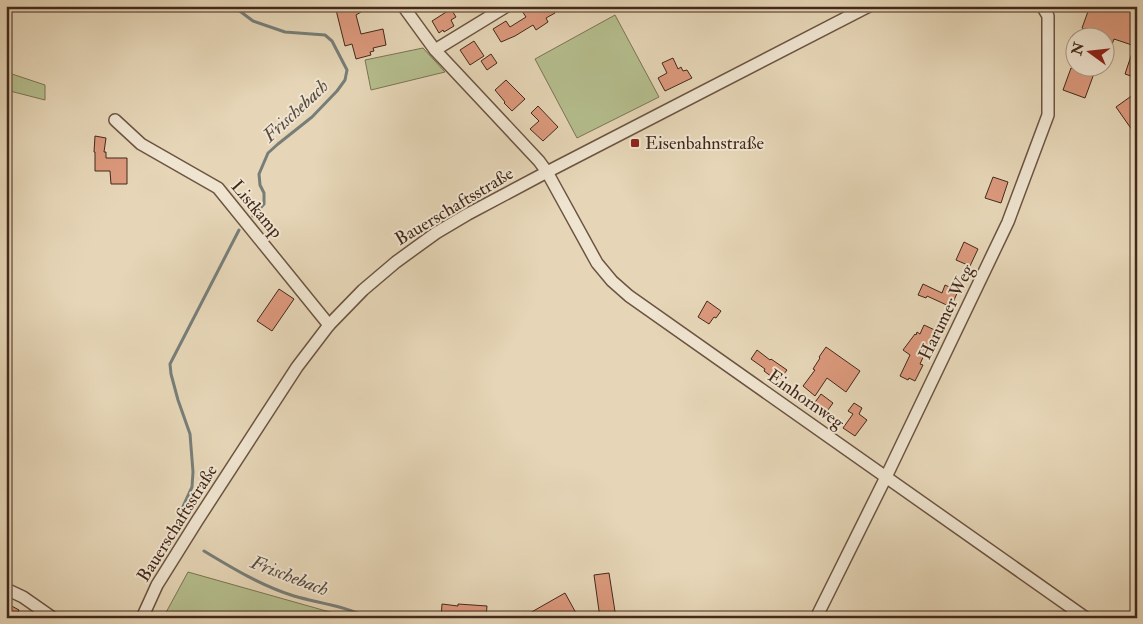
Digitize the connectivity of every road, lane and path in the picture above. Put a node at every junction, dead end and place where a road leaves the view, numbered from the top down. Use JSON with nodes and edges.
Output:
{"nodes":[{"id":1,"x":403,"y":6,"type":"edge"},
{"id":2,"x":507,"y":6,"type":"edge"},
{"id":3,"x":1042,"y":6,"type":"edge"},
{"id":4,"x":867,"y":7,"type":"edge"},
{"id":5,"x":435,"y":50,"type":"junction"},
{"id":6,"x":115,"y":120,"type":"dead end"},
{"id":7,"x":547,"y":172,"type":"junction"},
{"id":8,"x":329,"y":325,"type":"junction"},
{"id":9,"x":886,"y":477,"type":"junction"},
{"id":10,"x":6,"y":589,"type":"edge"},
{"id":11,"x":53,"y":618,"type":"edge"},
{"id":12,"x":142,"y":618,"type":"edge"},
{"id":13,"x":816,"y":618,"type":"edge"},
{"id":14,"x":1086,"y":618,"type":"edge"}],
"edges":[{"from":1,"to":5,"type":"street"},
{"from":2,"to":5,"type":"street"},
{"from":3,"to":9,"type":"street","name":"Harumer Weg"},
{"from":4,"to":7,"type":"street","name":"Bauerschaftsstraße"},
{"from":5,"to":7,"type":"street"},
{"from":6,"to":8,"type":"street","name":"Listkamp"},
{"from":7,"to":8,"type":"street","name":"Bauerschaftsstraße"},
{"from":7,"to":9,"type":"street","name":"Einhornweg"},
{"from":8,"to":12,"type":"street","name":"Bauerschaftsstraße"},
{"from":9,"to":13,"type":"street","name":"Harumer Weg"},
{"from":9,"to":14,"type":"street","name":"Einhornweg"},
{"from":10,"to":11,"type":"street"}]}
